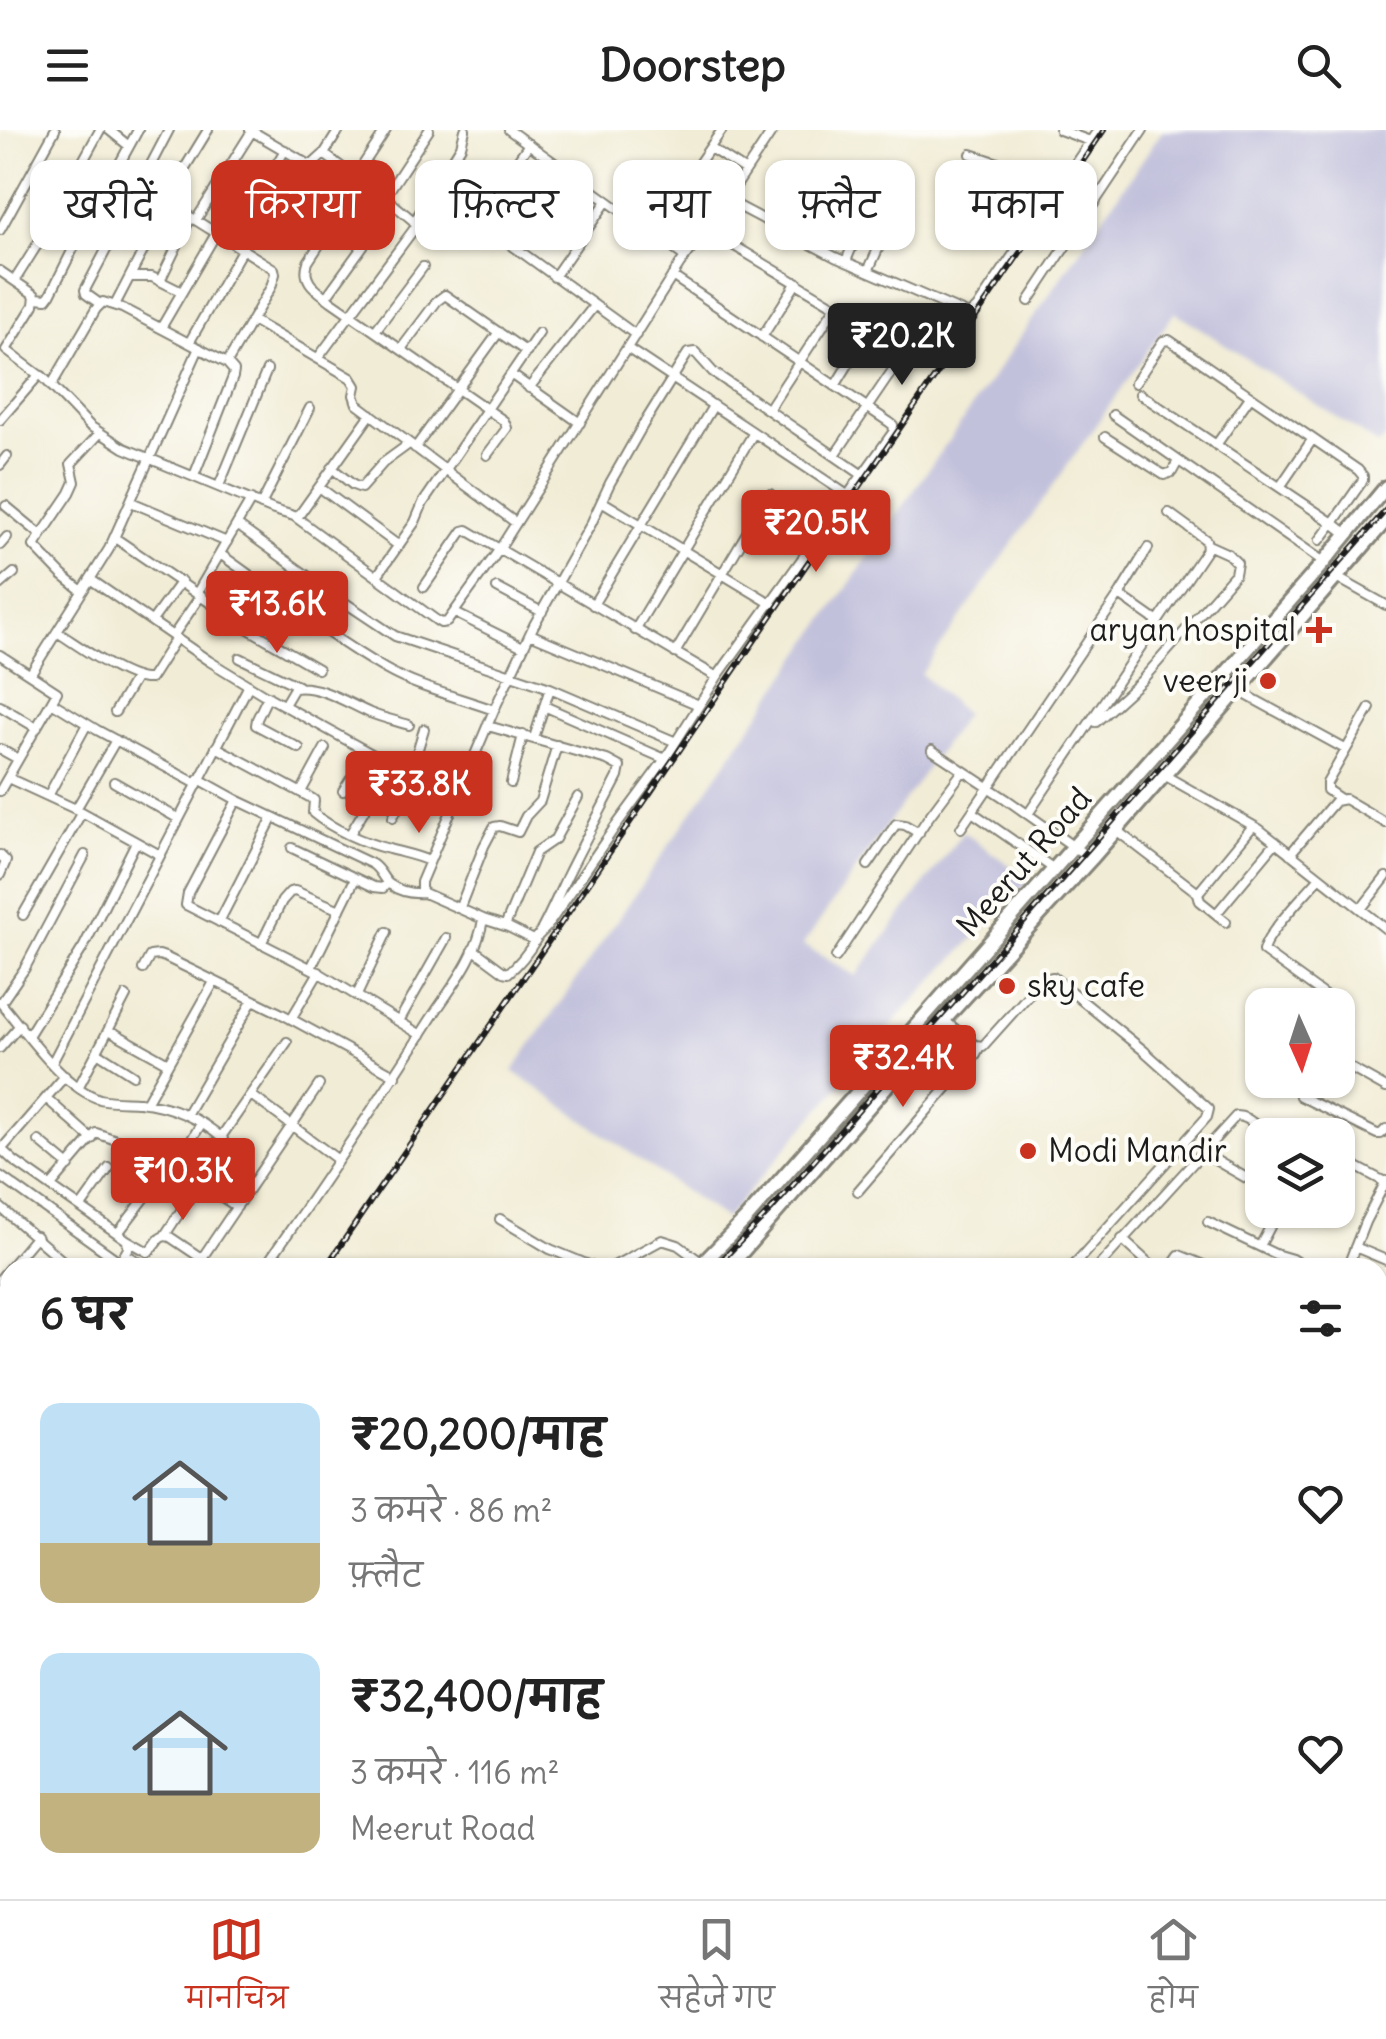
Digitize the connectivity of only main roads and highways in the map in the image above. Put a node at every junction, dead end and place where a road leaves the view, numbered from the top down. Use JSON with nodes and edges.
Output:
{"nodes":[{"id":1,"x":1386,"y":486,"type":"edge"},
{"id":2,"x":1386,"y":520,"type":"edge"},
{"id":3,"x":739,"y":1226,"type":"junction"},
{"id":4,"x":754,"y":1238,"type":"junction"},
{"id":5,"x":710,"y":1258,"type":"edge"},
{"id":6,"x":737,"y":1258,"type":"edge"}],
"edges":[{"from":1,"to":3,"type":"highway","name":"Meerut Road"},
{"from":2,"to":4,"type":"highway","name":"Meerut Road"},
{"from":3,"to":4,"type":"highway"},
{"from":3,"to":5,"type":"highway","name":"Meerut Road"},
{"from":4,"to":6,"type":"highway","name":"Meerut Road"}]}
